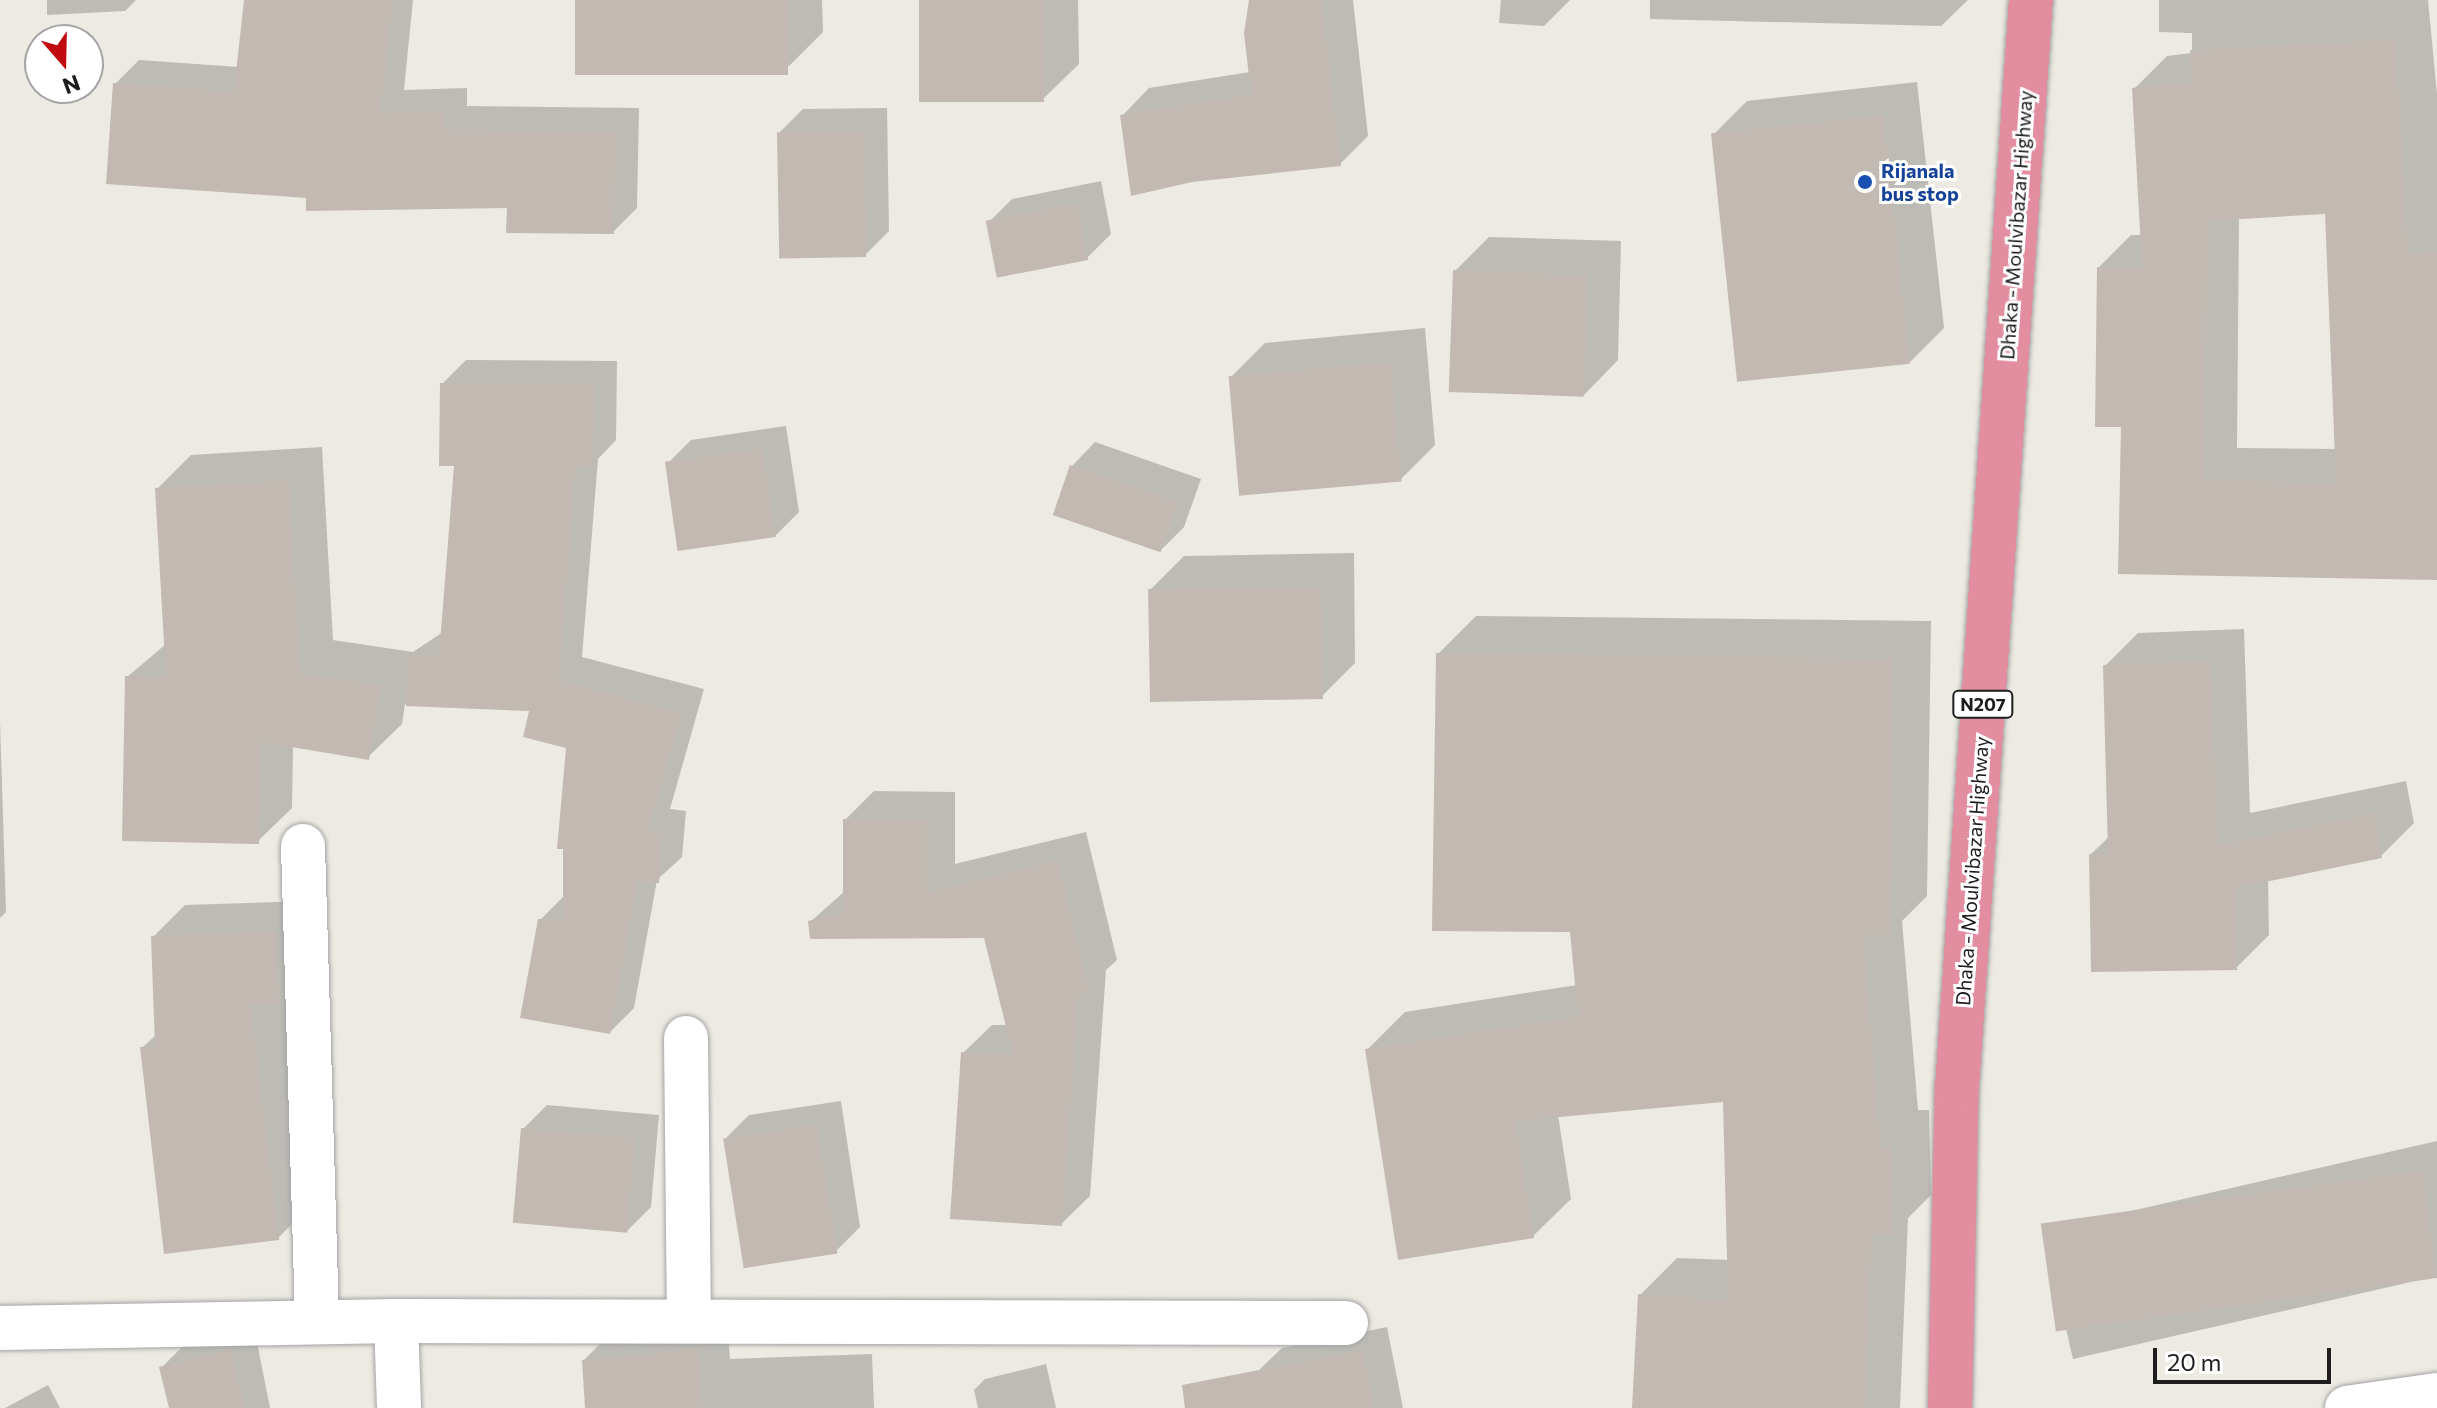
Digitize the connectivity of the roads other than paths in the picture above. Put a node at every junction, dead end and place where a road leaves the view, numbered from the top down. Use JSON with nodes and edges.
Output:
{"nodes":[{"id":1,"x":2031,"y":0,"type":"edge"},
{"id":2,"x":303,"y":846,"type":"dead end"},
{"id":3,"x":686,"y":1038,"type":"dead end"},
{"id":4,"x":396,"y":1321,"type":"junction"},
{"id":5,"x":689,"y":1321,"type":"junction"},
{"id":6,"x":317,"y":1322,"type":"junction"},
{"id":7,"x":1346,"y":1323,"type":"dead end"},
{"id":8,"x":0,"y":1328,"type":"edge"},
{"id":9,"x":2437,"y":1395,"type":"edge"},
{"id":10,"x":399,"y":1408,"type":"edge"},
{"id":11,"x":1950,"y":1408,"type":"edge"},
{"id":12,"x":2347,"y":1408,"type":"edge"}],
"edges":[{"from":1,"to":11,"type":"highway","name":"Dhaka - Moulvibazar Highway","number":"N207"},
{"from":2,"to":6,"type":"street"},
{"from":3,"to":5,"type":"street"},
{"from":4,"to":5,"type":"street"},
{"from":4,"to":6,"type":"street"},
{"from":4,"to":10,"type":"street"},
{"from":5,"to":7,"type":"street"},
{"from":6,"to":8,"type":"street"},
{"from":9,"to":12,"type":"street"}]}
